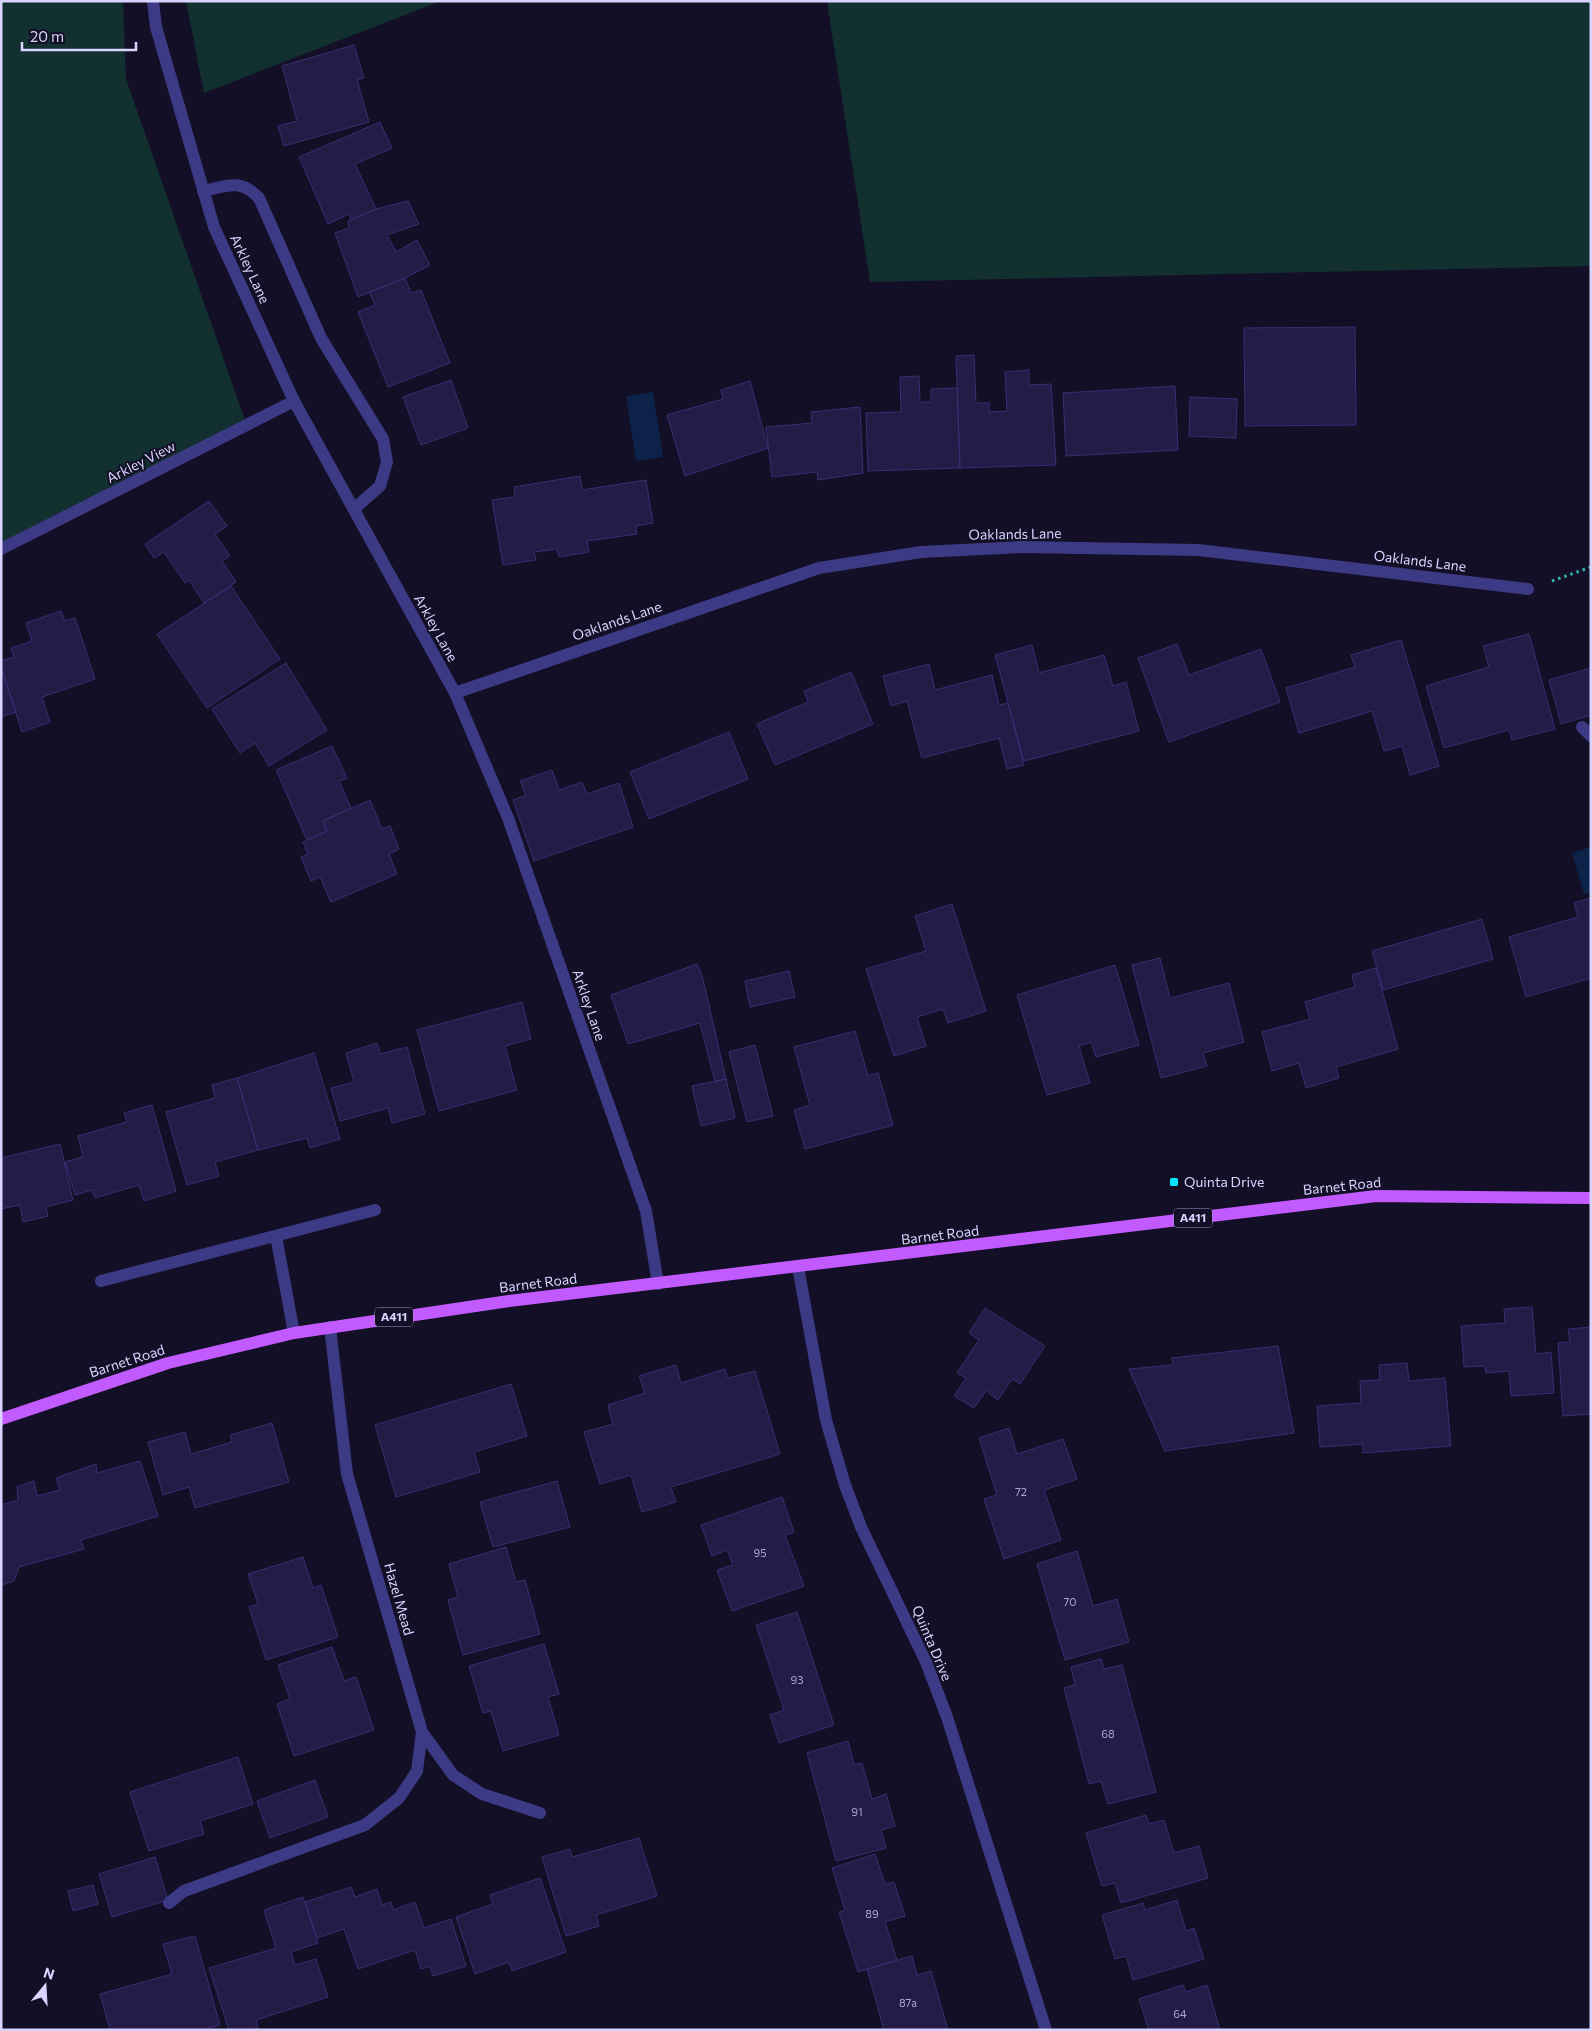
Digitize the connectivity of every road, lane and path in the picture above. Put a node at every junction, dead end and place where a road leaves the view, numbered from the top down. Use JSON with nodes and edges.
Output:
{"nodes":[{"id":1,"x":153,"y":1,"type":"edge"},
{"id":2,"x":203,"y":191,"type":"junction"},
{"id":3,"x":294,"y":401,"type":"junction"},
{"id":4,"x":354,"y":509,"type":"junction"},
{"id":5,"x":1,"y":549,"type":"edge"},
{"id":6,"x":1591,"y":567,"type":"edge"},
{"id":7,"x":1528,"y":589,"type":"joint"},
{"id":8,"x":455,"y":693,"type":"junction"},
{"id":9,"x":1591,"y":1198,"type":"edge"},
{"id":10,"x":375,"y":1210,"type":"dead end"},
{"id":11,"x":276,"y":1236,"type":"junction"},
{"id":12,"x":798,"y":1268,"type":"junction"},
{"id":13,"x":101,"y":1281,"type":"dead end"},
{"id":14,"x":658,"y":1284,"type":"junction"},
{"id":15,"x":330,"y":1326,"type":"junction"},
{"id":16,"x":294,"y":1333,"type":"junction"},
{"id":17,"x":1,"y":1419,"type":"edge"},
{"id":18,"x":422,"y":1732,"type":"junction"},
{"id":19,"x":540,"y":1813,"type":"dead end"},
{"id":20,"x":169,"y":1903,"type":"dead end"},
{"id":21,"x":1046,"y":2030,"type":"edge"}],
"edges":[{"from":1,"to":2,"type":"street","name":"Arkley Lane"},
{"from":2,"to":3,"type":"street","name":"Arkley Lane"},
{"from":2,"to":4,"type":"street"},
{"from":3,"to":4,"type":"street","name":"Arkley Lane"},
{"from":3,"to":5,"type":"street","name":"Arkley View"},
{"from":4,"to":8,"type":"street","name":"Arkley Lane"},
{"from":6,"to":7,"type":"path"},
{"from":7,"to":8,"type":"street","name":"Oaklands Lane"},
{"from":8,"to":14,"type":"street","name":"Arkley Lane"},
{"from":9,"to":12,"type":"main road","name":"Barnet Road","number":"A411"},
{"from":10,"to":11,"type":"street"},
{"from":11,"to":13,"type":"street"},
{"from":11,"to":16,"type":"street"},
{"from":12,"to":14,"type":"main road","name":"Barnet Road","number":"A411"},
{"from":12,"to":21,"type":"street","name":"Quinta Drive"},
{"from":14,"to":15,"type":"main road","name":"Barnet Road","number":"A411"},
{"from":15,"to":16,"type":"main road","name":"Barnet Road","number":"A411"},
{"from":15,"to":18,"type":"street","name":"Hazel Mead"},
{"from":16,"to":17,"type":"main road","name":"Barnet Road","number":"A411"},
{"from":18,"to":19,"type":"street","name":"Hazel Mead"},
{"from":18,"to":20,"type":"street"}]}
